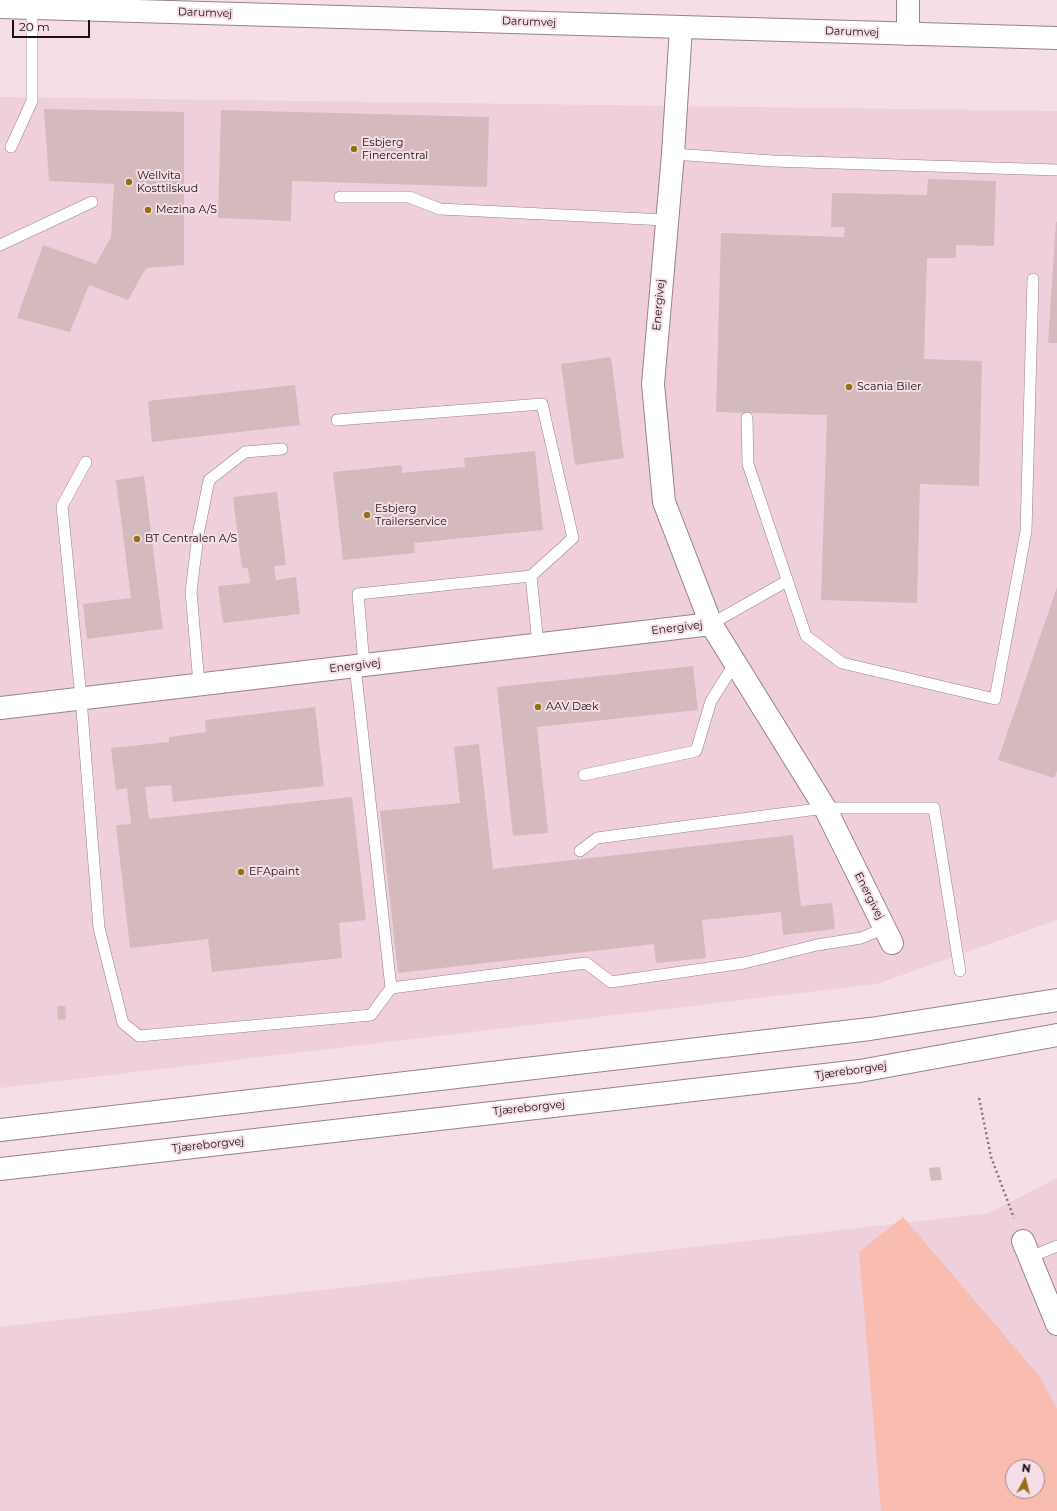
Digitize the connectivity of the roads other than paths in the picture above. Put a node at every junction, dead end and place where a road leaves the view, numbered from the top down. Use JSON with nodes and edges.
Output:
{"nodes":[{"id":1,"x":908,"y":0,"type":"edge"},
{"id":2,"x":0,"y":7,"type":"edge"},
{"id":3,"x":32,"y":8,"type":"junction"},
{"id":4,"x":682,"y":26,"type":"junction"},
{"id":5,"x":908,"y":34,"type":"junction"},
{"id":6,"x":1057,"y":38,"type":"edge"},
{"id":7,"x":11,"y":147,"type":"dead end"},
{"id":8,"x":673,"y":154,"type":"junction"},
{"id":9,"x":1057,"y":170,"type":"edge"},
{"id":10,"x":340,"y":197,"type":"dead end"},
{"id":11,"x":92,"y":202,"type":"dead end"},
{"id":12,"x":666,"y":220,"type":"junction"},
{"id":13,"x":0,"y":244,"type":"edge"},
{"id":14,"x":1033,"y":279,"type":"dead end"},
{"id":15,"x":747,"y":418,"type":"dead end"},
{"id":16,"x":337,"y":420,"type":"dead end"},
{"id":17,"x":282,"y":449,"type":"dead end"},
{"id":18,"x":86,"y":462,"type":"dead end"},
{"id":19,"x":531,"y":576,"type":"junction"},
{"id":20,"x":788,"y":581,"type":"junction"},
{"id":21,"x":711,"y":624,"type":"junction"},
{"id":22,"x":538,"y":644,"type":"junction"},
{"id":23,"x":735,"y":663,"type":"junction"},
{"id":24,"x":359,"y":665,"type":"junction"},
{"id":25,"x":199,"y":684,"type":"junction"},
{"id":26,"x":81,"y":698,"type":"junction"},
{"id":27,"x":0,"y":708,"type":"edge"},
{"id":28,"x":584,"y":775,"type":"dead end"},
{"id":29,"x":825,"y":808,"type":"junction"},
{"id":30,"x":580,"y":851,"type":"dead end"},
{"id":31,"x":889,"y":935,"type":"joint"},
{"id":32,"x":960,"y":971,"type":"dead end"},
{"id":33,"x":391,"y":988,"type":"junction"},
{"id":34,"x":1057,"y":1000,"type":"edge"},
{"id":35,"x":1057,"y":1035,"type":"edge"},
{"id":36,"x":0,"y":1130,"type":"edge"},
{"id":37,"x":0,"y":1168,"type":"edge"},
{"id":38,"x":1057,"y":1246,"type":"edge"},
{"id":39,"x":1026,"y":1249,"type":"joint"},
{"id":40,"x":1057,"y":1324,"type":"edge"}],
"edges":[{"from":1,"to":5,"type":"main road"},
{"from":2,"to":3,"type":"main road","name":"Darumvej"},
{"from":3,"to":4,"type":"main road","name":"Darumvej"},
{"from":3,"to":7,"type":"lane"},
{"from":4,"to":5,"type":"main road","name":"Darumvej"},
{"from":4,"to":8,"type":"main road","name":"Energivej"},
{"from":5,"to":6,"type":"main road","name":"Darumvej"},
{"from":8,"to":9,"type":"lane"},
{"from":8,"to":12,"type":"main road","name":"Energivej"},
{"from":10,"to":12,"type":"lane"},
{"from":11,"to":13,"type":"lane"},
{"from":12,"to":21,"type":"main road","name":"Energivej"},
{"from":14,"to":20,"type":"lane"},
{"from":15,"to":20,"type":"lane"},
{"from":16,"to":19,"type":"lane"},
{"from":17,"to":25,"type":"lane"},
{"from":18,"to":26,"type":"lane"},
{"from":19,"to":22,"type":"lane"},
{"from":19,"to":24,"type":"lane"},
{"from":20,"to":21,"type":"lane"},
{"from":21,"to":22,"type":"main road","name":"Energivej"},
{"from":21,"to":23,"type":"main road","name":"Energivej"},
{"from":22,"to":24,"type":"main road","name":"Energivej"},
{"from":23,"to":28,"type":"lane"},
{"from":23,"to":29,"type":"main road","name":"Energivej"},
{"from":24,"to":25,"type":"main road","name":"Energivej"},
{"from":24,"to":33,"type":"lane"},
{"from":25,"to":26,"type":"main road","name":"Energivej"},
{"from":26,"to":27,"type":"main road","name":"Energivej"},
{"from":26,"to":33,"type":"lane"},
{"from":29,"to":30,"type":"lane"},
{"from":29,"to":31,"type":"main road","name":"Energivej"},
{"from":29,"to":32,"type":"lane"},
{"from":31,"to":33,"type":"lane"},
{"from":34,"to":36,"type":"main road"},
{"from":35,"to":37,"type":"main road","name":"Tjæreborgvej"},
{"from":38,"to":39,"type":"lane"},
{"from":39,"to":40,"type":"main road"}]}
